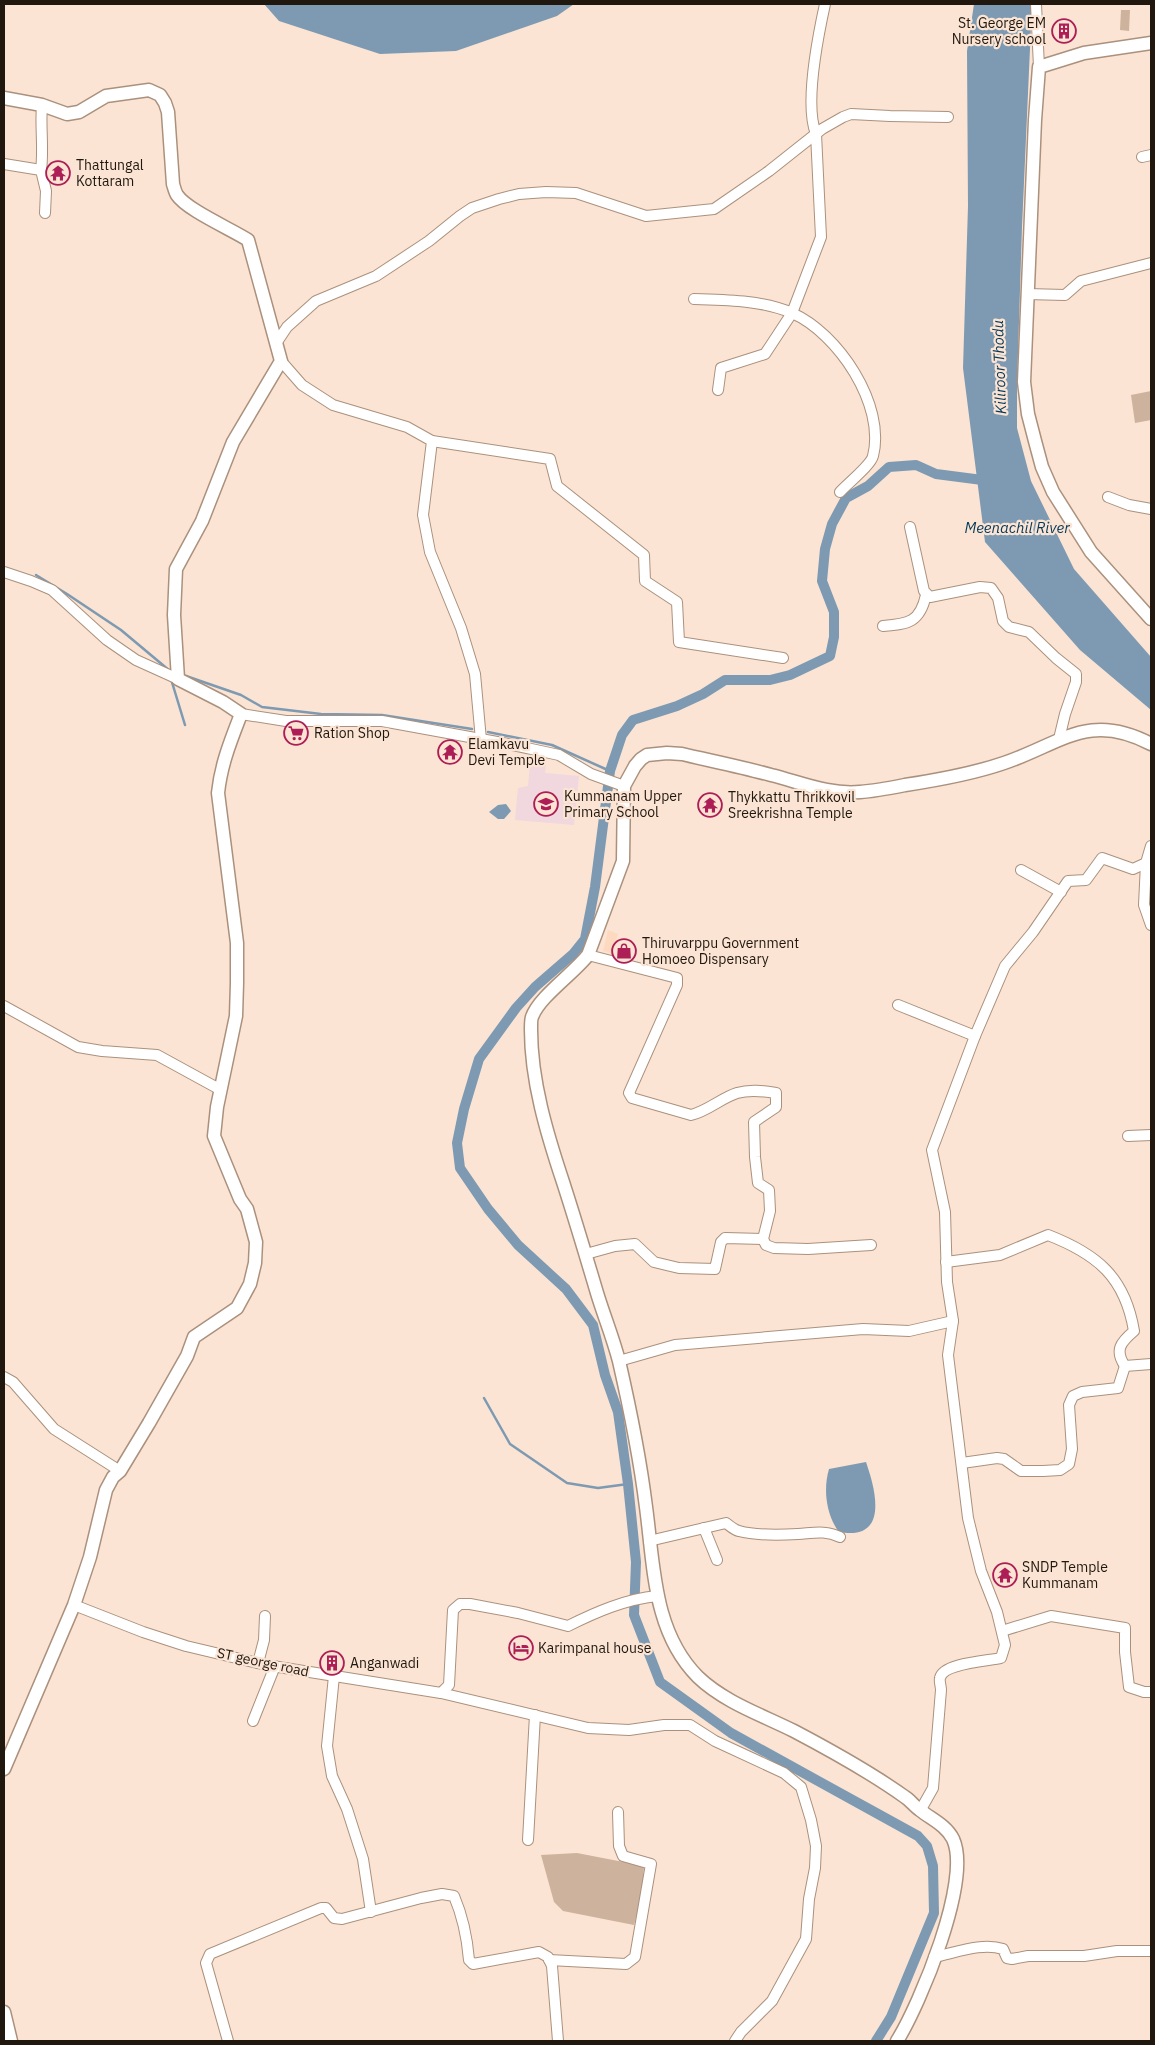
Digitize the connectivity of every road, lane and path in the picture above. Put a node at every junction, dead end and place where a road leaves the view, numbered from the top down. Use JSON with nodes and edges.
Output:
{"nodes":[{"id":1,"x":825,"y":4,"type":"edge"},
{"id":2,"x":1036,"y":4,"type":"edge"},
{"id":3,"x":1151,"y":43,"type":"edge"},
{"id":4,"x":1039,"y":67,"type":"junction"},
{"id":5,"x":4,"y":98,"type":"edge"},
{"id":6,"x":42,"y":106,"type":"junction"},
{"id":7,"x":948,"y":117,"type":"dead end"},
{"id":8,"x":816,"y":134,"type":"junction"},
{"id":9,"x":4,"y":164,"type":"edge"},
{"id":10,"x":41,"y":170,"type":"junction"},
{"id":11,"x":45,"y":213,"type":"dead end"},
{"id":12,"x":1151,"y":263,"type":"edge"},
{"id":13,"x":1028,"y":294,"type":"junction"},
{"id":14,"x":694,"y":299,"type":"dead end"},
{"id":15,"x":792,"y":313,"type":"junction"},
{"id":16,"x":277,"y":342,"type":"junction"},
{"id":17,"x":281,"y":360,"type":"junction"},
{"id":18,"x":718,"y":390,"type":"dead end"},
{"id":19,"x":432,"y":441,"type":"junction"},
{"id":20,"x":840,"y":492,"type":"dead end"},
{"id":21,"x":1108,"y":497,"type":"dead end"},
{"id":22,"x":1151,"y":509,"type":"edge"},
{"id":23,"x":910,"y":527,"type":"dead end"},
{"id":24,"x":4,"y":572,"type":"edge"},
{"id":25,"x":926,"y":595,"type":"junction"},
{"id":26,"x":1151,"y":619,"type":"edge"},
{"id":27,"x":883,"y":626,"type":"dead end"},
{"id":28,"x":783,"y":658,"type":"dead end"},
{"id":29,"x":175,"y":676,"type":"junction"},
{"id":30,"x":241,"y":714,"type":"junction"},
{"id":31,"x":1059,"y":739,"type":"junction"},
{"id":32,"x":481,"y":740,"type":"junction"},
{"id":33,"x":1151,"y":744,"type":"edge"},
{"id":34,"x":620,"y":784,"type":"junction"},
{"id":35,"x":1151,"y":846,"type":"edge"},
{"id":36,"x":1146,"y":863,"type":"junction"},
{"id":37,"x":1021,"y":870,"type":"dead end"},
{"id":38,"x":1061,"y":892,"type":"junction"},
{"id":39,"x":1151,"y":925,"type":"edge"},
{"id":40,"x":588,"y":955,"type":"junction"},
{"id":41,"x":4,"y":1006,"type":"edge"},
{"id":42,"x":898,"y":1006,"type":"dead end"},
{"id":43,"x":975,"y":1036,"type":"junction"},
{"id":44,"x":221,"y":1090,"type":"junction"},
{"id":45,"x":1128,"y":1136,"type":"dead end"},
{"id":46,"x":1151,"y":1136,"type":"edge"},
{"id":47,"x":763,"y":1239,"type":"junction"},
{"id":48,"x":871,"y":1245,"type":"dead end"},
{"id":49,"x":586,"y":1254,"type":"junction"},
{"id":50,"x":946,"y":1262,"type":"junction"},
{"id":51,"x":953,"y":1321,"type":"junction"},
{"id":52,"x":618,"y":1361,"type":"junction"},
{"id":53,"x":1151,"y":1364,"type":"edge"},
{"id":54,"x":1125,"y":1366,"type":"junction"},
{"id":55,"x":4,"y":1377,"type":"edge"},
{"id":56,"x":962,"y":1463,"type":"junction"},
{"id":57,"x":120,"y":1471,"type":"junction"},
{"id":58,"x":704,"y":1528,"type":"junction"},
{"id":59,"x":840,"y":1537,"type":"dead end"},
{"id":60,"x":649,"y":1541,"type":"junction"},
{"id":61,"x":717,"y":1560,"type":"dead end"},
{"id":62,"x":652,"y":1597,"type":"junction"},
{"id":63,"x":74,"y":1605,"type":"junction"},
{"id":64,"x":265,"y":1616,"type":"dead end"},
{"id":65,"x":1002,"y":1631,"type":"junction"},
{"id":66,"x":258,"y":1662,"type":"junction"},
{"id":67,"x":275,"y":1666,"type":"junction"},
{"id":68,"x":334,"y":1676,"type":"junction"},
{"id":69,"x":1151,"y":1692,"type":"edge"},
{"id":70,"x":441,"y":1693,"type":"junction"},
{"id":71,"x":535,"y":1715,"type":"junction"},
{"id":72,"x":253,"y":1721,"type":"dead end"},
{"id":73,"x":4,"y":1769,"type":"edge"},
{"id":74,"x":920,"y":1810,"type":"junction"},
{"id":75,"x":618,"y":1812,"type":"dead end"},
{"id":76,"x":528,"y":1840,"type":"dead end"},
{"id":77,"x":371,"y":1912,"type":"junction"},
{"id":78,"x":1151,"y":1951,"type":"edge"},
{"id":79,"x":934,"y":1957,"type":"junction"},
{"id":80,"x":549,"y":1960,"type":"junction"},
{"id":81,"x":4,"y":2012,"type":"edge"},
{"id":82,"x":11,"y":2041,"type":"edge"},
{"id":83,"x":228,"y":2041,"type":"edge"},
{"id":84,"x":558,"y":2041,"type":"edge"},
{"id":85,"x":735,"y":2041,"type":"edge"},
{"id":86,"x":898,"y":2041,"type":"edge"}],
"edges":[{"from":1,"to":8,"type":"street"},
{"from":2,"to":4,"type":"street"},
{"from":3,"to":4,"type":"main road"},
{"from":4,"to":13,"type":"main road"},
{"from":5,"to":6,"type":"main road"},
{"from":6,"to":10,"type":"street"},
{"from":6,"to":16,"type":"main road"},
{"from":7,"to":8,"type":"street"},
{"from":8,"to":15,"type":"street"},
{"from":8,"to":16,"type":"street"},
{"from":9,"to":10,"type":"street"},
{"from":10,"to":11,"type":"street"},
{"from":12,"to":13,"type":"street"},
{"from":13,"to":26,"type":"main road"},
{"from":14,"to":15,"type":"street"},
{"from":15,"to":18,"type":"street"},
{"from":15,"to":20,"type":"street"},
{"from":16,"to":17,"type":"main road"},
{"from":17,"to":19,"type":"street"},
{"from":17,"to":29,"type":"main road"},
{"from":19,"to":28,"type":"street"},
{"from":19,"to":32,"type":"street"},
{"from":21,"to":22,"type":"street"},
{"from":23,"to":25,"type":"street"},
{"from":24,"to":29,"type":"street"},
{"from":25,"to":27,"type":"street"},
{"from":25,"to":31,"type":"street"},
{"from":29,"to":30,"type":"main road"},
{"from":30,"to":32,"type":"street"},
{"from":30,"to":44,"type":"main road"},
{"from":31,"to":33,"type":"main road"},
{"from":31,"to":34,"type":"main road"},
{"from":32,"to":34,"type":"street"},
{"from":34,"to":40,"type":"main road"},
{"from":35,"to":36,"type":"street"},
{"from":36,"to":38,"type":"street"},
{"from":36,"to":39,"type":"street"},
{"from":37,"to":38,"type":"street"},
{"from":38,"to":43,"type":"street"},
{"from":40,"to":47,"type":"street"},
{"from":40,"to":49,"type":"main road"},
{"from":41,"to":44,"type":"street"},
{"from":42,"to":43,"type":"street"},
{"from":43,"to":50,"type":"street"},
{"from":44,"to":57,"type":"main road"},
{"from":45,"to":46,"type":"street"},
{"from":47,"to":48,"type":"street"},
{"from":47,"to":49,"type":"street"},
{"from":49,"to":52,"type":"main road"},
{"from":50,"to":51,"type":"street"},
{"from":50,"to":54,"type":"street"},
{"from":51,"to":52,"type":"street"},
{"from":51,"to":56,"type":"street"},
{"from":52,"to":60,"type":"main road"},
{"from":53,"to":54,"type":"street"},
{"from":54,"to":56,"type":"street"},
{"from":55,"to":57,"type":"street"},
{"from":56,"to":65,"type":"street"},
{"from":57,"to":63,"type":"main road"},
{"from":58,"to":59,"type":"street"},
{"from":58,"to":60,"type":"street"},
{"from":58,"to":61,"type":"street"},
{"from":60,"to":62,"type":"main road"},
{"from":62,"to":70,"type":"street"},
{"from":62,"to":74,"type":"main road"},
{"from":63,"to":66,"type":"street","name":"ST george road"},
{"from":63,"to":73,"type":"main road"},
{"from":64,"to":66,"type":"street"},
{"from":65,"to":69,"type":"street"},
{"from":65,"to":74,"type":"street"},
{"from":66,"to":67,"type":"street","name":"ST george road"},
{"from":67,"to":68,"type":"street","name":"ST george road"},
{"from":67,"to":72,"type":"street"},
{"from":68,"to":70,"type":"street","name":"ST george road"},
{"from":68,"to":77,"type":"street"},
{"from":70,"to":71,"type":"street","name":"ST george road"},
{"from":71,"to":76,"type":"street"},
{"from":71,"to":85,"type":"street","name":"ST george road"},
{"from":74,"to":79,"type":"main road"},
{"from":75,"to":80,"type":"street"},
{"from":77,"to":80,"type":"street"},
{"from":77,"to":83,"type":"street"},
{"from":78,"to":79,"type":"street"},
{"from":79,"to":86,"type":"main road"},
{"from":80,"to":84,"type":"street"},
{"from":81,"to":82,"type":"main road"}]}
